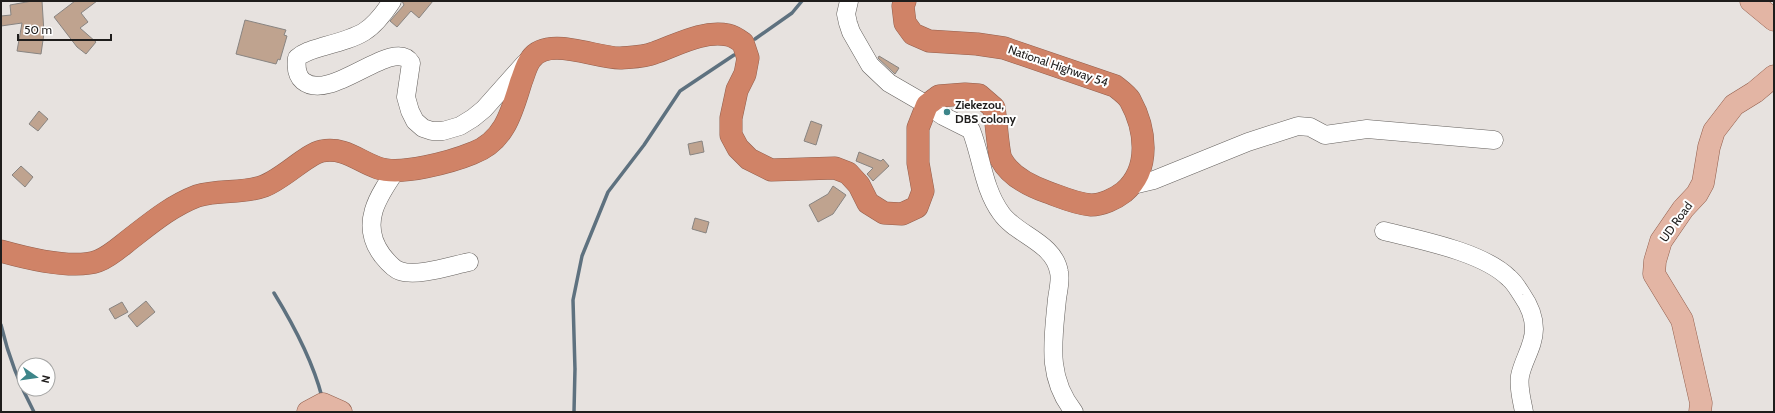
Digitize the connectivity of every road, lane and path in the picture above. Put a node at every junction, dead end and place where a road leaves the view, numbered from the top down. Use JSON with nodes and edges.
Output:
{"nodes":[{"id":1,"x":392,"y":1,"type":"edge"},
{"id":2,"x":849,"y":1,"type":"edge"},
{"id":3,"x":905,"y":1,"type":"edge"},
{"id":4,"x":1751,"y":1,"type":"edge"},
{"id":5,"x":1774,"y":20,"type":"edge"},
{"id":6,"x":531,"y":58,"type":"junction"},
{"id":7,"x":1774,"y":76,"type":"edge"},
{"id":8,"x":927,"y":105,"type":"junction"},
{"id":9,"x":1494,"y":140,"type":"dead end"},
{"id":10,"x":397,"y":169,"type":"junction"},
{"id":11,"x":1132,"y":184,"type":"junction"},
{"id":12,"x":1384,"y":231,"type":"dead end"},
{"id":13,"x":1,"y":251,"type":"edge"},
{"id":14,"x":469,"y":262,"type":"dead end"},
{"id":15,"x":308,"y":412,"type":"edge"},
{"id":16,"x":341,"y":412,"type":"edge"},
{"id":17,"x":1074,"y":412,"type":"edge"},
{"id":18,"x":1524,"y":412,"type":"edge"},
{"id":19,"x":1700,"y":412,"type":"edge"}],
"edges":[{"from":1,"to":6,"type":"street"},
{"from":2,"to":8,"type":"street"},
{"from":3,"to":11,"type":"highway","name":"National Highway 54"},
{"from":4,"to":5,"type":"main road"},
{"from":6,"to":8,"type":"highway"},
{"from":6,"to":10,"type":"highway"},
{"from":7,"to":19,"type":"main road","name":"UD Road"},
{"from":8,"to":11,"type":"highway","name":"National Highway 54"},
{"from":8,"to":17,"type":"street"},
{"from":9,"to":11,"type":"street"},
{"from":10,"to":13,"type":"highway"},
{"from":10,"to":14,"type":"street"},
{"from":12,"to":18,"type":"street"},
{"from":15,"to":16,"type":"main road"}]}
